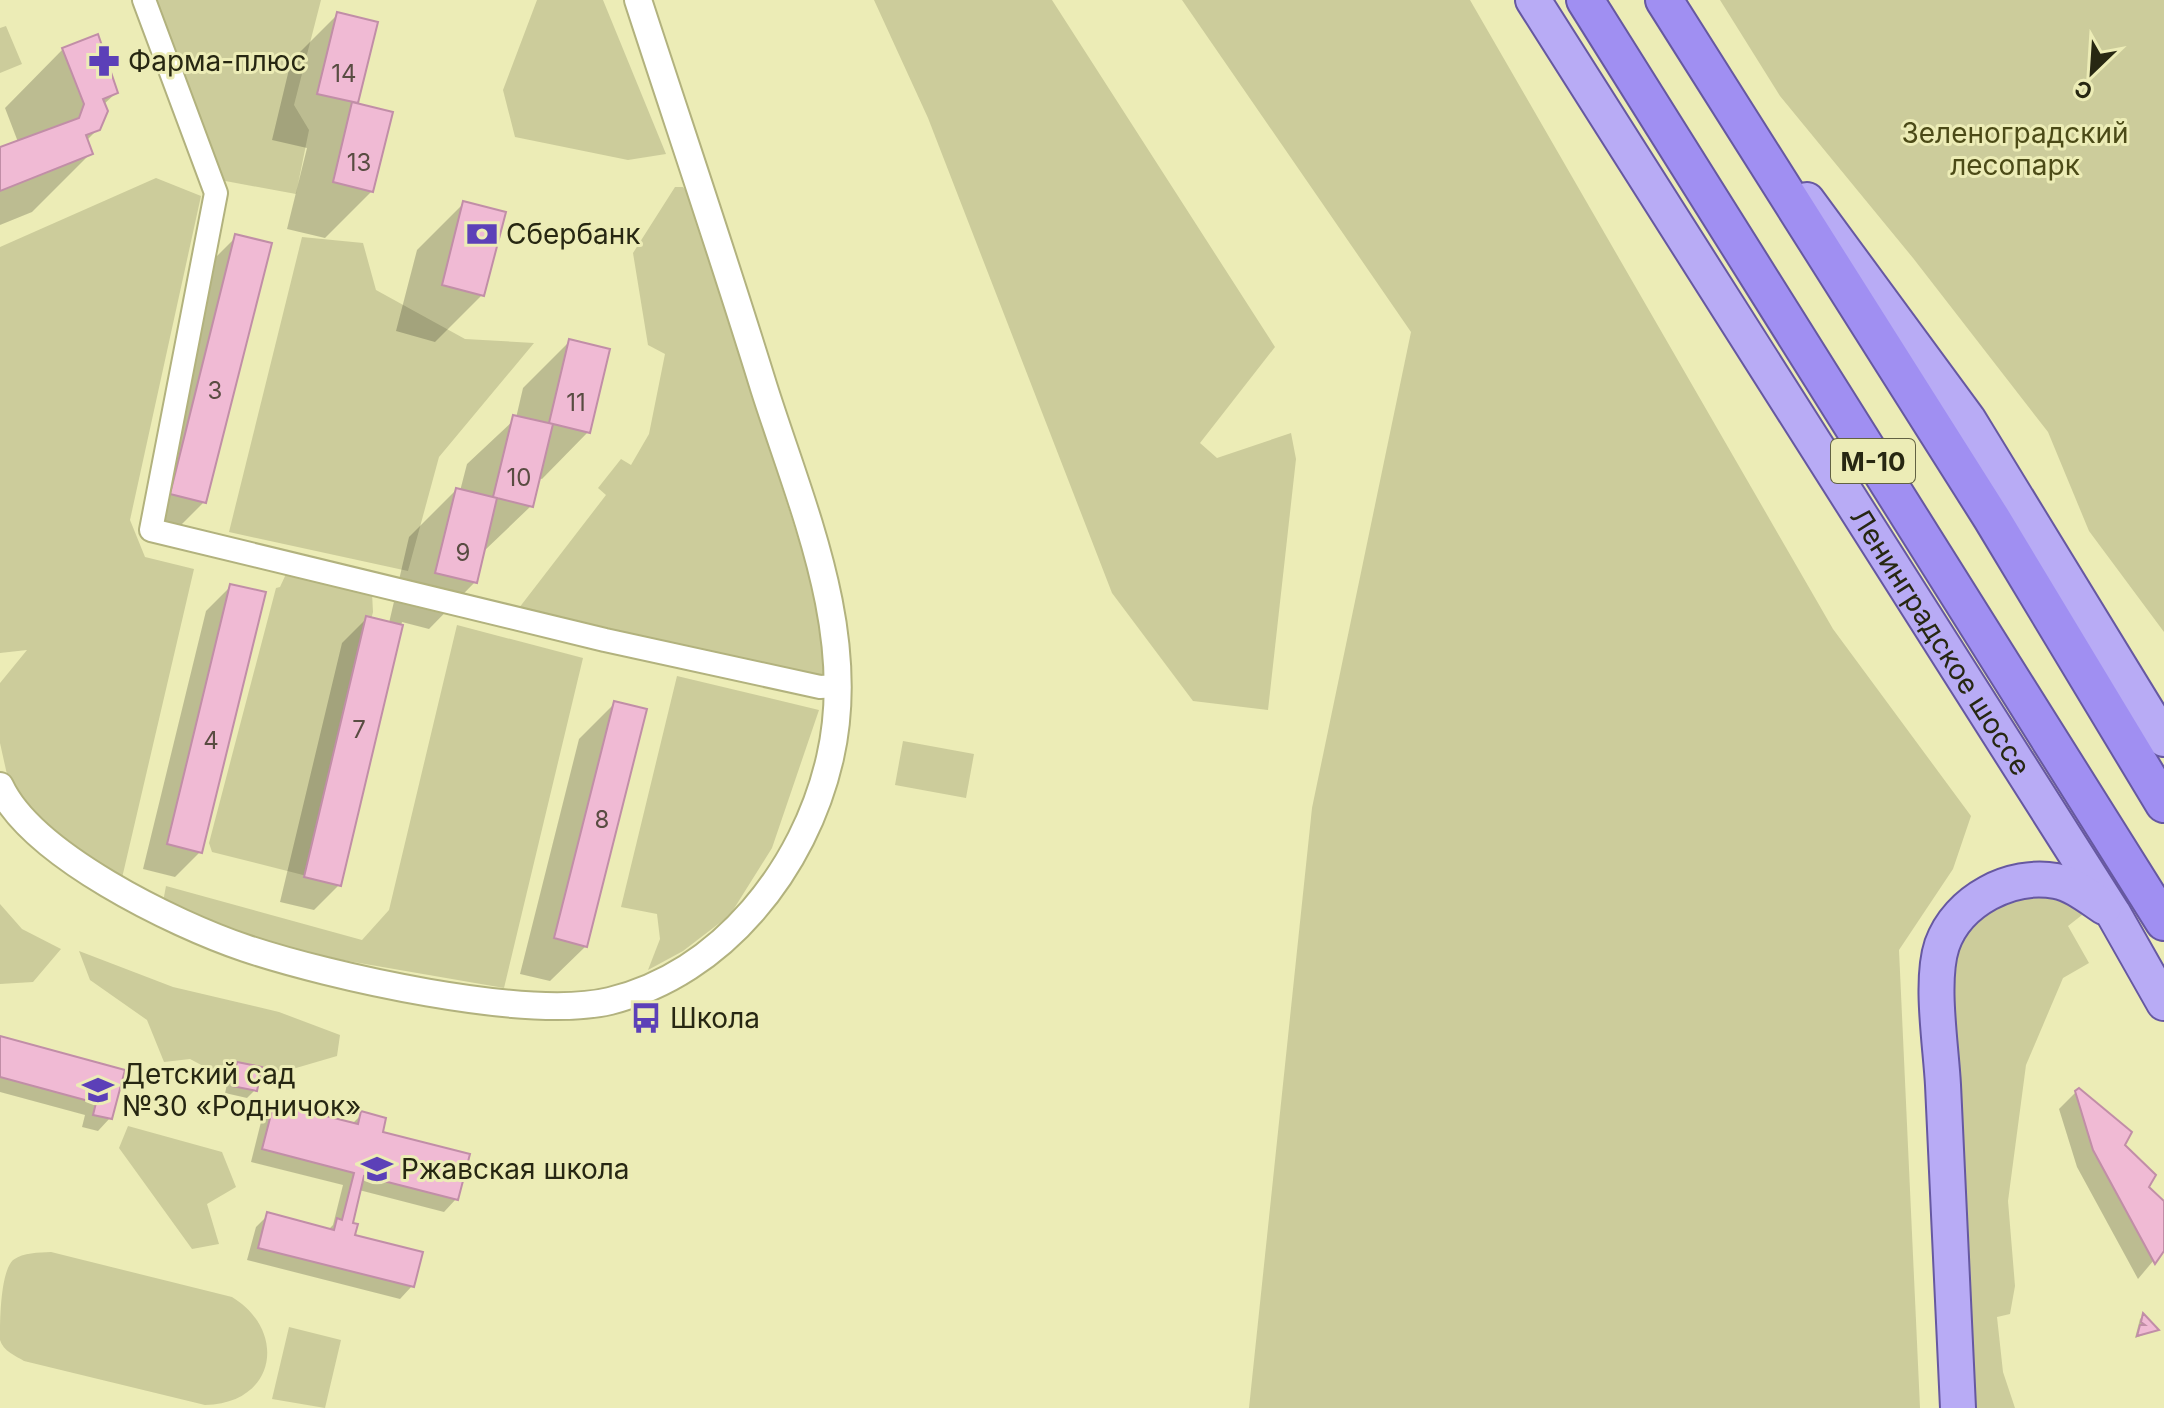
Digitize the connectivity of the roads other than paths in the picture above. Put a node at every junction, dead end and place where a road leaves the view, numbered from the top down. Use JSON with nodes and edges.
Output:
{"nodes":[{"id":1,"x":144,"y":0,"type":"edge"},
{"id":2,"x":638,"y":0,"type":"edge"},
{"id":3,"x":1533,"y":0,"type":"edge"},
{"id":4,"x":1585,"y":0,"type":"edge"},
{"id":5,"x":1664,"y":0,"type":"edge"},
{"id":6,"x":1708,"y":69,"type":"junction"},
{"id":7,"x":837,"y":686,"type":"junction"},
{"id":8,"x":2164,"y":739,"type":"edge"},
{"id":9,"x":0,"y":786,"type":"edge"},
{"id":10,"x":2164,"y":804,"type":"edge"},
{"id":11,"x":2113,"y":913,"type":"junction"},
{"id":12,"x":2164,"y":922,"type":"edge"},
{"id":13,"x":2164,"y":1003,"type":"edge"},
{"id":14,"x":1958,"y":1408,"type":"edge"}],
"edges":[{"from":1,"to":7,"type":"street"},
{"from":2,"to":7,"type":"street"},
{"from":3,"to":11,"type":"main road","name":"Ленинградское шоссе"},
{"from":4,"to":12,"type":"highway","name":"Ленинградское шоссе","number":"М-10"},
{"from":5,"to":6,"type":"highway","number":"М-10"},
{"from":6,"to":8,"type":"main road","number":"М-10"},
{"from":6,"to":10,"type":"highway","number":"М-10"},
{"from":7,"to":9,"type":"street"},
{"from":11,"to":13,"type":"main road","name":"Ленинградское шоссе"},
{"from":11,"to":14,"type":"main road"}]}
